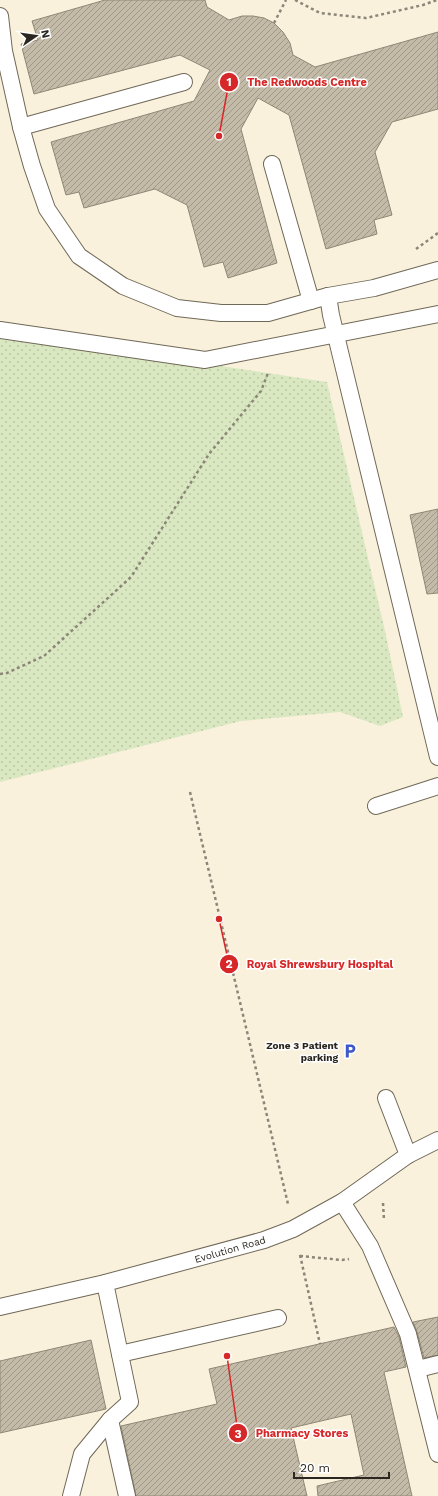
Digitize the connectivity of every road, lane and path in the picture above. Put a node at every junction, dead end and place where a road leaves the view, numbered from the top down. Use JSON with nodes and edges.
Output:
{"nodes":[{"id":1,"x":286,"y":0,"type":"edge"},
{"id":2,"x":295,"y":0,"type":"edge"},
{"id":3,"x":437,"y":0,"type":"edge"},
{"id":4,"x":0,"y":16,"type":"edge"},
{"id":5,"x":274,"y":23,"type":"dead end"},
{"id":6,"x":184,"y":82,"type":"dead end"},
{"id":7,"x":21,"y":127,"type":"junction"},
{"id":8,"x":272,"y":164,"type":"dead end"},
{"id":9,"x":438,"y":270,"type":"edge"},
{"id":10,"x":328,"y":296,"type":"junction"},
{"id":11,"x":311,"y":301,"type":"junction"},
{"id":12,"x":438,"y":314,"type":"edge"},
{"id":13,"x":0,"y":330,"type":"edge"},
{"id":14,"x":337,"y":335,"type":"junction"},
{"id":15,"x":280,"y":346,"type":"junction"},
{"id":16,"x":0,"y":674,"type":"edge"},
{"id":17,"x":438,"y":757,"type":"edge"},
{"id":18,"x":438,"y":786,"type":"edge"},
{"id":19,"x":190,"y":792,"type":"dead end"},
{"id":20,"x":376,"y":806,"type":"dead end"},
{"id":21,"x":386,"y":1098,"type":"dead end"},
{"id":22,"x":438,"y":1140,"type":"edge"},
{"id":23,"x":408,"y":1155,"type":"junction"},
{"id":24,"x":383,"y":1197,"type":"dead end"},
{"id":25,"x":342,"y":1202,"type":"junction"},
{"id":26,"x":288,"y":1207,"type":"dead end"},
{"id":27,"x":384,"y":1220,"type":"dead end"},
{"id":28,"x":356,"y":1259,"type":"dead end"},
{"id":29,"x":105,"y":1283,"type":"junction"},
{"id":30,"x":0,"y":1307,"type":"edge"},
{"id":31,"x":278,"y":1318,"type":"dead end"},
{"id":32,"x":320,"y":1344,"type":"dead end"},
{"id":33,"x":120,"y":1354,"type":"junction"},
{"id":34,"x":438,"y":1364,"type":"edge"},
{"id":35,"x":418,"y":1369,"type":"junction"},
{"id":36,"x":110,"y":1420,"type":"junction"},
{"id":37,"x":438,"y":1454,"type":"edge"},
{"id":38,"x":71,"y":1496,"type":"edge"},
{"id":39,"x":127,"y":1496,"type":"edge"}],
"edges":[{"from":1,"to":5,"type":"path"},
{"from":2,"to":3,"type":"path"},
{"from":4,"to":7,"type":"lane"},
{"from":6,"to":7,"type":"lane"},
{"from":7,"to":11,"type":"lane"},
{"from":8,"to":11,"type":"lane"},
{"from":9,"to":10,"type":"lane"},
{"from":10,"to":11,"type":"lane"},
{"from":10,"to":14,"type":"lane"},
{"from":12,"to":14,"type":"lane"},
{"from":13,"to":15,"type":"lane"},
{"from":14,"to":15,"type":"lane"},
{"from":14,"to":17,"type":"lane"},
{"from":15,"to":16,"type":"path"},
{"from":18,"to":20,"type":"lane"},
{"from":19,"to":26,"type":"path"},
{"from":21,"to":23,"type":"lane"},
{"from":22,"to":23,"type":"lane","name":"Evolution Road"},
{"from":23,"to":25,"type":"lane","name":"Evolution Road"},
{"from":24,"to":27,"type":"path"},
{"from":25,"to":29,"type":"lane","name":"Evolution Road"},
{"from":25,"to":35,"type":"lane"},
{"from":28,"to":32,"type":"path"},
{"from":29,"to":30,"type":"lane","name":"Evolution Road"},
{"from":29,"to":33,"type":"lane"},
{"from":31,"to":33,"type":"lane"},
{"from":33,"to":36,"type":"lane"},
{"from":34,"to":35,"type":"lane"},
{"from":35,"to":37,"type":"lane"},
{"from":36,"to":38,"type":"lane"},
{"from":36,"to":39,"type":"lane"}]}
